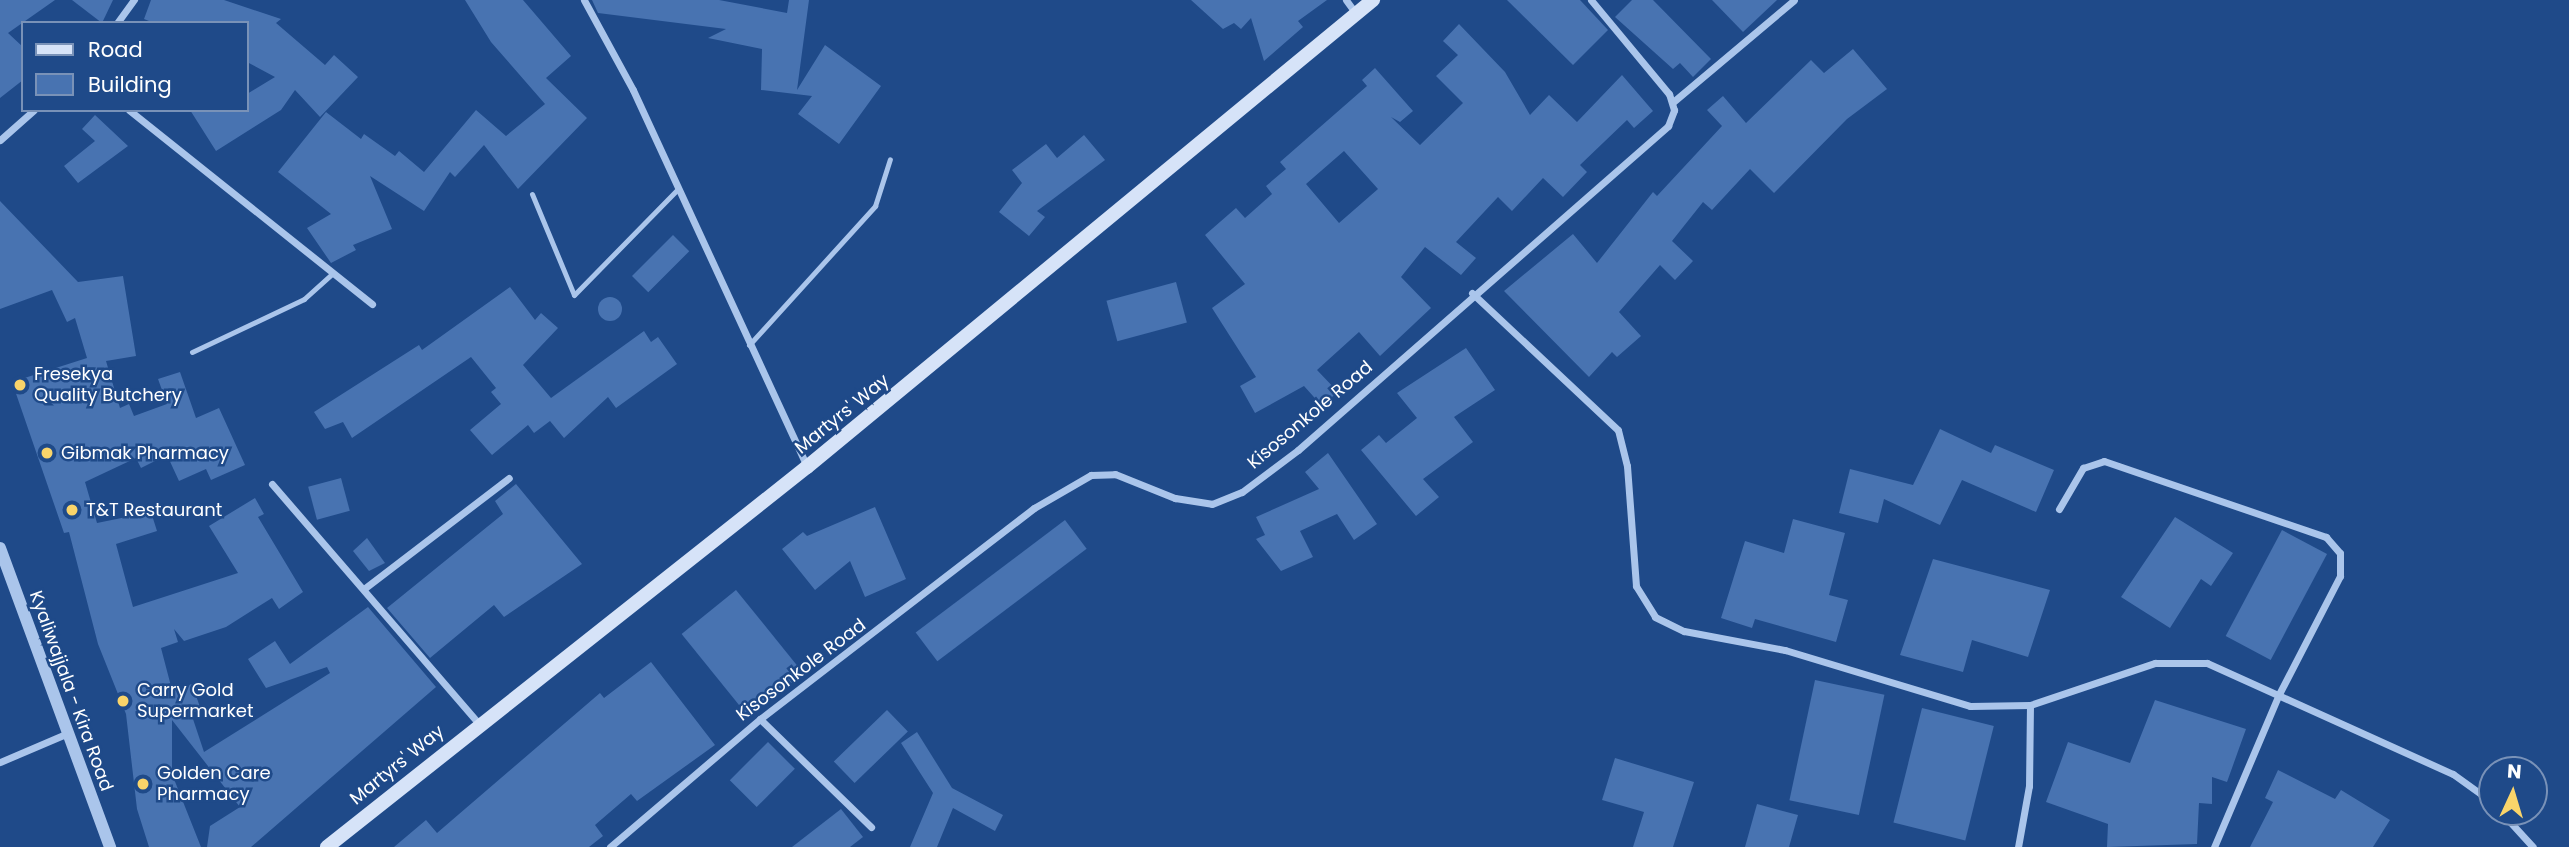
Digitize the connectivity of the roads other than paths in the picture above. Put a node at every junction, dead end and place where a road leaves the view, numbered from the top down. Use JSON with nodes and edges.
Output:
{"nodes":[{"id":1,"x":134,"y":0,"type":"edge"},
{"id":2,"x":584,"y":0,"type":"edge"},
{"id":3,"x":1346,"y":0,"type":"edge"},
{"id":4,"x":1373,"y":0,"type":"edge"},
{"id":5,"x":1591,"y":0,"type":"edge"},
{"id":6,"x":1794,"y":0,"type":"edge"},
{"id":7,"x":1356,"y":14,"type":"junction"},
{"id":8,"x":118,"y":21,"type":"edge"},
{"id":9,"x":1673,"y":102,"type":"junction"},
{"id":10,"x":32,"y":112,"type":"edge"},
{"id":11,"x":131,"y":112,"type":"edge"},
{"id":12,"x":0,"y":140,"type":"edge"},
{"id":13,"x":890,"y":159,"type":"dead end"},
{"id":14,"x":677,"y":190,"type":"junction"},
{"id":15,"x":531,"y":194,"type":"dead end"},
{"id":16,"x":332,"y":274,"type":"junction"},
{"id":17,"x":1472,"y":293,"type":"junction"},
{"id":18,"x":372,"y":304,"type":"dead end"},
{"id":19,"x":749,"y":345,"type":"junction"},
{"id":20,"x":192,"y":352,"type":"dead end"},
{"id":21,"x":807,"y":467,"type":"junction"},
{"id":22,"x":509,"y":478,"type":"dead end"},
{"id":23,"x":272,"y":484,"type":"dead end"},
{"id":24,"x":2059,"y":509,"type":"dead end"},
{"id":25,"x":0,"y":548,"type":"edge"},
{"id":26,"x":365,"y":588,"type":"junction"},
{"id":27,"x":2279,"y":694,"type":"junction"},
{"id":28,"x":2030,"y":705,"type":"junction"},
{"id":29,"x":760,"y":719,"type":"junction"},
{"id":30,"x":479,"y":724,"type":"junction"},
{"id":31,"x":68,"y":733,"type":"junction"},
{"id":32,"x":0,"y":762,"type":"edge"},
{"id":33,"x":2478,"y":789,"type":"edge"},
{"id":34,"x":2514,"y":826,"type":"edge"},
{"id":35,"x":871,"y":827,"type":"dead end"},
{"id":36,"x":110,"y":847,"type":"edge"},
{"id":37,"x":327,"y":847,"type":"edge"},
{"id":38,"x":610,"y":847,"type":"edge"},
{"id":39,"x":2018,"y":847,"type":"edge"},
{"id":40,"x":2214,"y":847,"type":"edge"},
{"id":41,"x":2533,"y":847,"type":"edge"}],
"edges":[{"from":1,"to":8,"type":"street"},
{"from":2,"to":14,"type":"street"},
{"from":3,"to":7,"type":"street"},
{"from":4,"to":7,"type":"main road","name":"Martyrs' Way"},
{"from":5,"to":9,"type":"street"},
{"from":6,"to":9,"type":"street"},
{"from":7,"to":21,"type":"main road","name":"Martyrs' Way"},
{"from":9,"to":17,"type":"street","name":"Kisosonkole Road"},
{"from":10,"to":12,"type":"street"},
{"from":11,"to":16,"type":"street"},
{"from":13,"to":19,"type":"lane"},
{"from":14,"to":15,"type":"lane"},
{"from":14,"to":19,"type":"street"},
{"from":16,"to":18,"type":"street"},
{"from":16,"to":20,"type":"lane"},
{"from":17,"to":28,"type":"street"},
{"from":17,"to":29,"type":"street","name":"Kisosonkole Road"},
{"from":19,"to":21,"type":"street"},
{"from":21,"to":30,"type":"main road","name":"Martyrs' Way"},
{"from":22,"to":26,"type":"street"},
{"from":23,"to":26,"type":"street"},
{"from":24,"to":27,"type":"street"},
{"from":25,"to":31,"type":"street","name":"Kyaliwajjala - Kira Road"},
{"from":26,"to":30,"type":"street"},
{"from":27,"to":28,"type":"street"},
{"from":27,"to":33,"type":"street"},
{"from":27,"to":40,"type":"street"},
{"from":28,"to":39,"type":"street"},
{"from":29,"to":35,"type":"street"},
{"from":29,"to":38,"type":"street","name":"Kisosonkole Road"},
{"from":30,"to":37,"type":"main road","name":"Martyrs' Way"},
{"from":31,"to":32,"type":"street"},
{"from":31,"to":36,"type":"street","name":"Kyaliwajjala - Kira Road"},
{"from":34,"to":41,"type":"street"}]}
